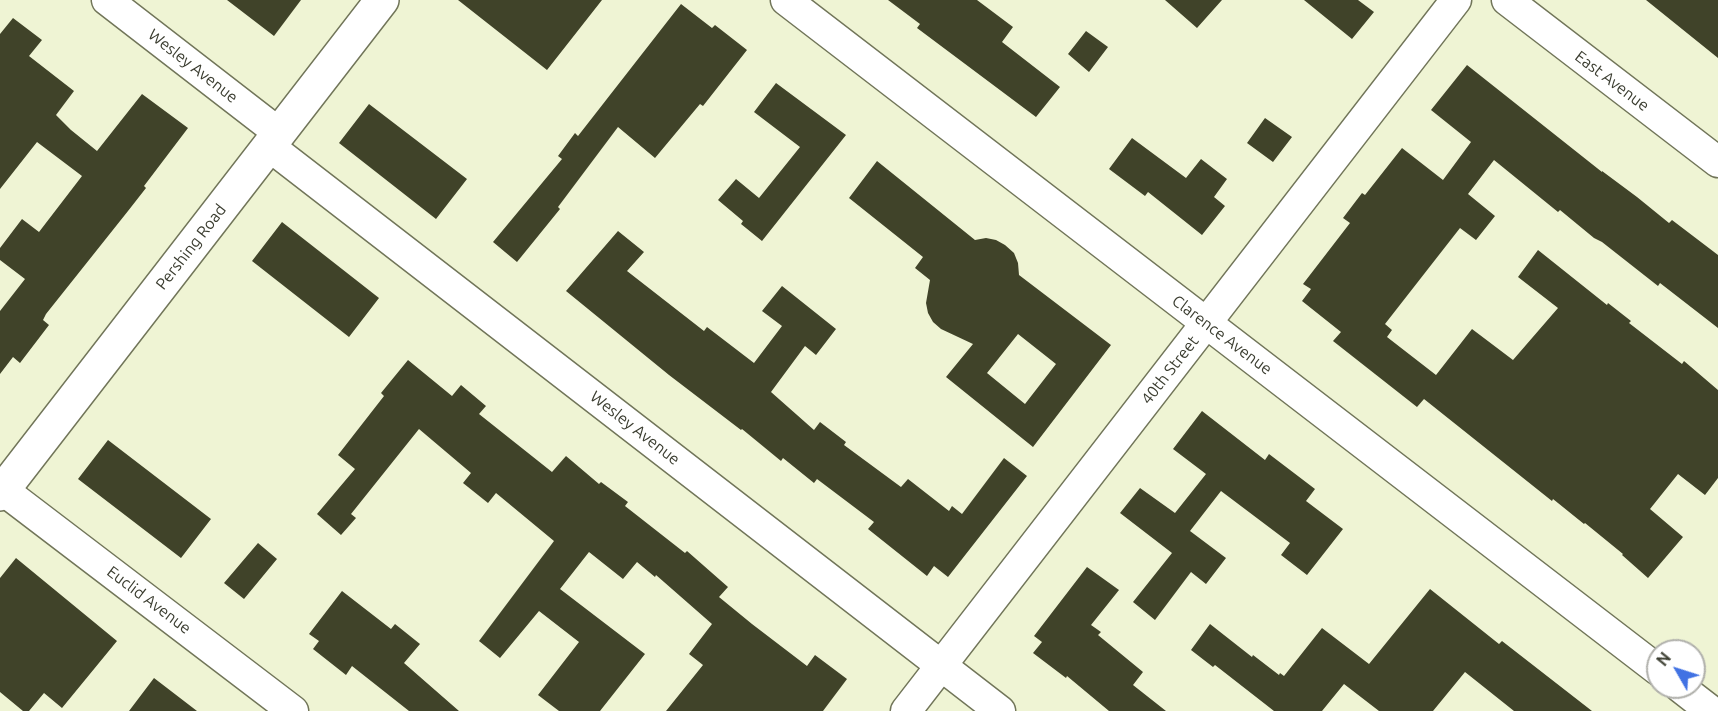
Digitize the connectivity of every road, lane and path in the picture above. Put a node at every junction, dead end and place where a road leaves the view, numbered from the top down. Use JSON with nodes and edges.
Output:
{"nodes":[{"id":1,"x":107,"y":0,"type":"edge"},
{"id":2,"x":382,"y":0,"type":"edge"},
{"id":3,"x":786,"y":0,"type":"edge"},
{"id":4,"x":1456,"y":0,"type":"edge"},
{"id":5,"x":1507,"y":0,"type":"edge"},
{"id":6,"x":274,"y":139,"type":"junction"},
{"id":7,"x":1718,"y":162,"type":"edge"},
{"id":8,"x":1206,"y":323,"type":"junction"},
{"id":9,"x":3,"y":485,"type":"edge"},
{"id":10,"x":1646,"y":661,"type":"edge"},
{"id":11,"x":941,"y":665,"type":"junction"},
{"id":12,"x":1696,"y":699,"type":"edge"},
{"id":13,"x":293,"y":711,"type":"edge"},
{"id":14,"x":906,"y":711,"type":"edge"},
{"id":15,"x":1000,"y":711,"type":"edge"},
{"id":16,"x":1711,"y":711,"type":"edge"}],
"edges":[{"from":1,"to":6,"type":"street","name":"Wesley Avenue"},
{"from":2,"to":6,"type":"main road","name":"Pershing Road"},
{"from":3,"to":8,"type":"street","name":"Clarence Avenue"},
{"from":4,"to":8,"type":"street","name":"40th Street"},
{"from":5,"to":7,"type":"street","name":"East Avenue"},
{"from":6,"to":9,"type":"main road","name":"Pershing Road"},
{"from":6,"to":11,"type":"street","name":"Wesley Avenue"},
{"from":8,"to":10,"type":"street","name":"Clarence Avenue"},
{"from":8,"to":11,"type":"street","name":"40th Street"},
{"from":9,"to":13,"type":"street","name":"Euclid Avenue"},
{"from":11,"to":14,"type":"street","name":"40th Street"},
{"from":11,"to":15,"type":"street","name":"Wesley Avenue"},
{"from":12,"to":16,"type":"street"}]}
